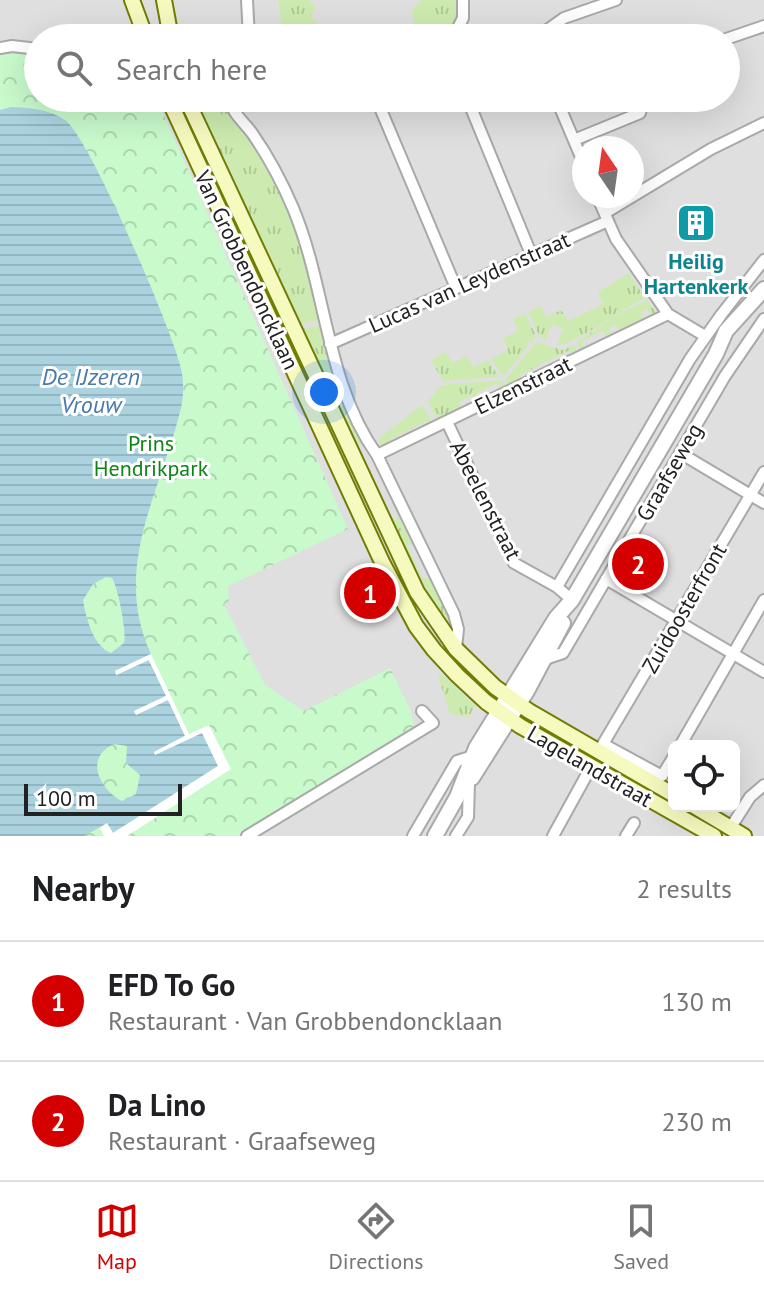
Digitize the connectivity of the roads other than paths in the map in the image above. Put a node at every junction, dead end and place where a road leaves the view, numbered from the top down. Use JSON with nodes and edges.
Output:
{"nodes":[{"id":1,"x":132,"y":0,"type":"edge"},
{"id":2,"x":164,"y":0,"type":"edge"},
{"id":3,"x":247,"y":0,"type":"edge"},
{"id":4,"x":463,"y":0,"type":"edge"},
{"id":5,"x":616,"y":0,"type":"edge"},
{"id":6,"x":141,"y":24,"type":"edge"},
{"id":7,"x":168,"y":24,"type":"edge"},
{"id":8,"x":248,"y":24,"type":"edge"},
{"id":9,"x":460,"y":24,"type":"edge"},
{"id":10,"x":556,"y":24,"type":"edge"},
{"id":11,"x":764,"y":26,"type":"edge"},
{"id":12,"x":740,"y":34,"type":"edge"},
{"id":13,"x":24,"y":47,"type":"edge"},
{"id":14,"x":0,"y":48,"type":"edge"},
{"id":15,"x":174,"y":112,"type":"edge"},
{"id":16,"x":193,"y":112,"type":"edge"},
{"id":17,"x":234,"y":112,"type":"edge"},
{"id":18,"x":382,"y":112,"type":"edge"},
{"id":19,"x":473,"y":112,"type":"edge"},
{"id":20,"x":562,"y":112,"type":"edge"},
{"id":21,"x":640,"y":112,"type":"edge"},
{"id":22,"x":764,"y":123,"type":"edge"},
{"id":23,"x":572,"y":136,"type":"edge"},
{"id":24,"x":584,"y":136,"type":"edge"},
{"id":25,"x":602,"y":208,"type":"edge"},
{"id":26,"x":606,"y":217,"type":"junction"},
{"id":27,"x":531,"y":254,"type":"junction"},
{"id":28,"x":764,"y":260,"type":"edge"},
{"id":29,"x":456,"y":288,"type":"junction"},
{"id":30,"x":763,"y":290,"type":"edge"},
{"id":31,"x":668,"y":314,"type":"junction"},
{"id":32,"x":764,"y":319,"type":"edge"},
{"id":33,"x":705,"y":336,"type":"junction"},
{"id":34,"x":330,"y":344,"type":"junction"},
{"id":35,"x":447,"y":422,"type":"junction"},
{"id":36,"x":680,"y":453,"type":"junction"},
{"id":37,"x":377,"y":455,"type":"junction"},
{"id":38,"x":764,"y":472,"type":"edge"},
{"id":39,"x":750,"y":495,"type":"junction"},
{"id":40,"x":764,"y":503,"type":"edge"},
{"id":41,"x":606,"y":579,"type":"junction"},
{"id":42,"x":557,"y":587,"type":"junction"},
{"id":43,"x":572,"y":600,"type":"junction"},
{"id":44,"x":764,"y":600,"type":"edge"},
{"id":45,"x":677,"y":620,"type":"junction"},
{"id":46,"x":456,"y":649,"type":"junction"},
{"id":47,"x":733,"y":653,"type":"junction"},
{"id":48,"x":545,"y":659,"type":"junction"},
{"id":49,"x":764,"y":672,"type":"edge"},
{"id":50,"x":513,"y":701,"type":"junction"},
{"id":51,"x":422,"y":711,"type":"dead end"},
{"id":52,"x":504,"y":715,"type":"junction"},
{"id":53,"x":683,"y":740,"type":"edge"},
{"id":54,"x":603,"y":744,"type":"joint"},
{"id":55,"x":473,"y":756,"type":"junction"},
{"id":56,"x":668,"y":766,"type":"edge"},
{"id":57,"x":591,"y":767,"type":"junction"},
{"id":58,"x":469,"y":783,"type":"junction"},
{"id":59,"x":764,"y":785,"type":"edge"},
{"id":60,"x":668,"y":791,"type":"edge"},
{"id":61,"x":457,"y":797,"type":"junction"},
{"id":62,"x":704,"y":812,"type":"edge"},
{"id":63,"x":634,"y":823,"type":"dead end"},
{"id":64,"x":738,"y":832,"type":"edge"},
{"id":65,"x":247,"y":836,"type":"edge"},
{"id":66,"x":413,"y":836,"type":"edge"},
{"id":67,"x":435,"y":836,"type":"edge"},
{"id":68,"x":456,"y":836,"type":"edge"},
{"id":69,"x":553,"y":836,"type":"edge"},
{"id":70,"x":626,"y":836,"type":"edge"},
{"id":71,"x":714,"y":836,"type":"edge"}],
"edges":[{"from":1,"to":6,"type":"main road"},
{"from":2,"to":7,"type":"main road"},
{"from":3,"to":8,"type":"street"},
{"from":4,"to":9,"type":"street"},
{"from":5,"to":10,"type":"street"},
{"from":11,"to":12,"type":"street"},
{"from":13,"to":14,"type":"street"},
{"from":15,"to":52,"type":"main road","name":"Van Grobbendoncklaan"},
{"from":16,"to":46,"type":"main road","name":"Van Grobbendoncklaan"},
{"from":17,"to":34,"type":"street","name":"Van Grobbendoncklaan"},
{"from":18,"to":29,"type":"street"},
{"from":19,"to":27,"type":"street"},
{"from":20,"to":23,"type":"street"},
{"from":21,"to":24,"type":"street"},
{"from":22,"to":26,"type":"street","name":"Lucas van Leydenstraat"},
{"from":25,"to":26,"type":"street"},
{"from":26,"to":27,"type":"street","name":"Lucas van Leydenstraat"},
{"from":26,"to":31,"type":"street"},
{"from":27,"to":29,"type":"street","name":"Lucas van Leydenstraat"},
{"from":28,"to":33,"type":"street","name":"Graafseweg"},
{"from":29,"to":34,"type":"street","name":"Lucas van Leydenstraat"},
{"from":30,"to":43,"type":"street","name":"Graafseweg"},
{"from":31,"to":33,"type":"street"},
{"from":31,"to":35,"type":"street","name":"Elzenstraat"},
{"from":32,"to":36,"type":"street","name":"Graafseweg"},
{"from":33,"to":42,"type":"street","name":"Graafseweg"},
{"from":34,"to":37,"type":"street","name":"Van Grobbendoncklaan"},
{"from":35,"to":37,"type":"street","name":"Elzenstraat"},
{"from":35,"to":42,"type":"street","name":"Abeelenstraat"},
{"from":36,"to":39,"type":"street"},
{"from":36,"to":41,"type":"street","name":"Graafseweg"},
{"from":37,"to":46,"type":"street","name":"Van Grobbendoncklaan"},
{"from":38,"to":39,"type":"street","name":"Zuidoosterfront"},
{"from":39,"to":40,"type":"street"},
{"from":39,"to":45,"type":"street","name":"Zuidoosterfront"},
{"from":41,"to":45,"type":"street"},
{"from":41,"to":48,"type":"street","name":"Graafseweg"},
{"from":42,"to":43,"type":"street","name":"Abeelenstraat"},
{"from":43,"to":48,"type":"street","name":"Graafseweg"},
{"from":43,"to":50,"type":"street","name":"Graafseweg"},
{"from":44,"to":47,"type":"street"},
{"from":45,"to":47,"type":"street"},
{"from":45,"to":54,"type":"street","name":"Zuidoosterfront"},
{"from":46,"to":50,"type":"main road","name":"Van Grobbendoncklaan"},
{"from":47,"to":49,"type":"street"},
{"from":47,"to":53,"type":"street"},
{"from":48,"to":50,"type":"street","name":"Graafseweg"},
{"from":50,"to":52,"type":"street","name":"Graafseweg"},
{"from":50,"to":60,"type":"main road","name":"Lagelandstraat"},
{"from":51,"to":65,"type":"street"},
{"from":52,"to":55,"type":"street","name":"Graafseweg"},
{"from":52,"to":57,"type":"main road","name":"Lagelandstraat"},
{"from":52,"to":58,"type":"street","name":"Graafseweg"},
{"from":54,"to":56,"type":"street","name":"Lagelandstraat"},
{"from":55,"to":61,"type":"street","name":"Graafseweg"},
{"from":55,"to":66,"type":"street","name":"Graafseweg"},
{"from":57,"to":69,"type":"street"},
{"from":57,"to":71,"type":"main road","name":"Lagelandstraat"},
{"from":58,"to":61,"type":"street","name":"Graafseweg"},
{"from":58,"to":68,"type":"street","name":"Graafseweg"},
{"from":59,"to":64,"type":"street"},
{"from":61,"to":67,"type":"street","name":"Graafseweg"},
{"from":62,"to":64,"type":"main road"},
{"from":63,"to":70,"type":"street"}]}
